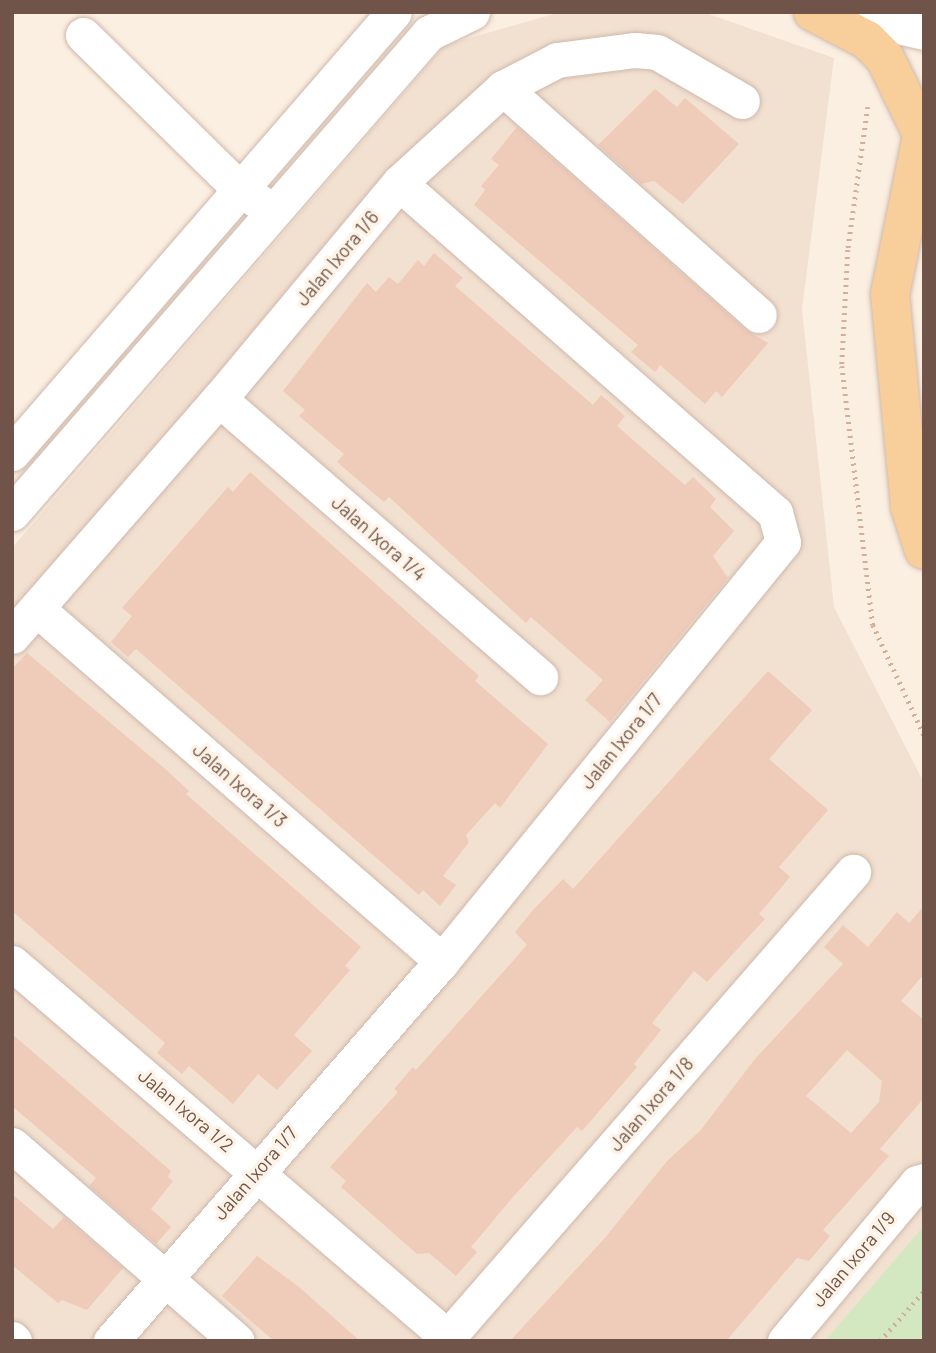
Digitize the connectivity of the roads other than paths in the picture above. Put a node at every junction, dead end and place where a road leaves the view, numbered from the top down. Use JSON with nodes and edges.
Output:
{"nodes":[{"id":1,"x":394,"y":12,"type":"edge"},
{"id":2,"x":472,"y":12,"type":"edge"},
{"id":3,"x":813,"y":12,"type":"edge"},
{"id":4,"x":838,"y":12,"type":"edge"},
{"id":5,"x":924,"y":32,"type":"edge"},
{"id":6,"x":83,"y":35,"type":"dead end"},
{"id":7,"x":503,"y":88,"type":"junction"},
{"id":8,"x":742,"y":101,"type":"dead end"},
{"id":9,"x":923,"y":130,"type":"edge"},
{"id":10,"x":399,"y":183,"type":"junction"},
{"id":11,"x":241,"y":190,"type":"junction"},
{"id":12,"x":274,"y":212,"type":"junction"},
{"id":13,"x":759,"y":315,"type":"dead end"},
{"id":14,"x":219,"y":400,"type":"junction"},
{"id":15,"x":12,"y":453,"type":"edge"},
{"id":16,"x":12,"y":513,"type":"edge"},
{"id":17,"x":924,"y":550,"type":"edge"},
{"id":18,"x":37,"y":609,"type":"junction"},
{"id":19,"x":12,"y":636,"type":"edge"},
{"id":20,"x":540,"y":677,"type":"dead end"},
{"id":21,"x":853,"y":872,"type":"dead end"},
{"id":22,"x":442,"y":961,"type":"junction"},
{"id":23,"x":12,"y":963,"type":"edge"},
{"id":24,"x":12,"y":1145,"type":"edge"},
{"id":25,"x":257,"y":1170,"type":"junction"},
{"id":26,"x":924,"y":1181,"type":"edge"},
{"id":27,"x":164,"y":1278,"type":"junction"},
{"id":28,"x":450,"y":1339,"type":"edge"},
{"id":29,"x":111,"y":1341,"type":"edge"},
{"id":30,"x":237,"y":1341,"type":"edge"},
{"id":31,"x":785,"y":1341,"type":"edge"}],
"edges":[{"from":1,"to":11,"type":"street"},
{"from":2,"to":12,"type":"street"},
{"from":3,"to":9,"type":"main road"},
{"from":4,"to":5,"type":"street"},
{"from":6,"to":11,"type":"street"},
{"from":7,"to":8,"type":"street","name":"Jalan Ixora 1/6"},
{"from":7,"to":10,"type":"street","name":"Jalan Ixora 1/6"},
{"from":7,"to":13,"type":"street"},
{"from":9,"to":17,"type":"main road"},
{"from":10,"to":14,"type":"street","name":"Jalan Ixora 1/6"},
{"from":10,"to":22,"type":"street","name":"Jalan Ixora 1/7"},
{"from":11,"to":12,"type":"street"},
{"from":11,"to":15,"type":"street"},
{"from":12,"to":16,"type":"street"},
{"from":14,"to":18,"type":"street","name":"Jalan Ixora 1/6"},
{"from":14,"to":20,"type":"street","name":"Jalan Ixora 1/4"},
{"from":18,"to":19,"type":"street","name":"Jalan Ixora 1/6"},
{"from":18,"to":22,"type":"street","name":"Jalan Ixora 1/3"},
{"from":21,"to":28,"type":"street","name":"Jalan Ixora 1/8"},
{"from":22,"to":25,"type":"street","name":"Jalan Ixora 1/7"},
{"from":23,"to":25,"type":"street","name":"Jalan Ixora 1/2"},
{"from":24,"to":27,"type":"street"},
{"from":25,"to":27,"type":"street","name":"Jalan Ixora 1/7"},
{"from":25,"to":28,"type":"street","name":"Jalan Ixora 1/2"},
{"from":26,"to":31,"type":"street","name":"Jalan Ixora 1/9"},
{"from":27,"to":29,"type":"street","name":"Jalan Ixora 1/7"},
{"from":27,"to":30,"type":"street"}]}
